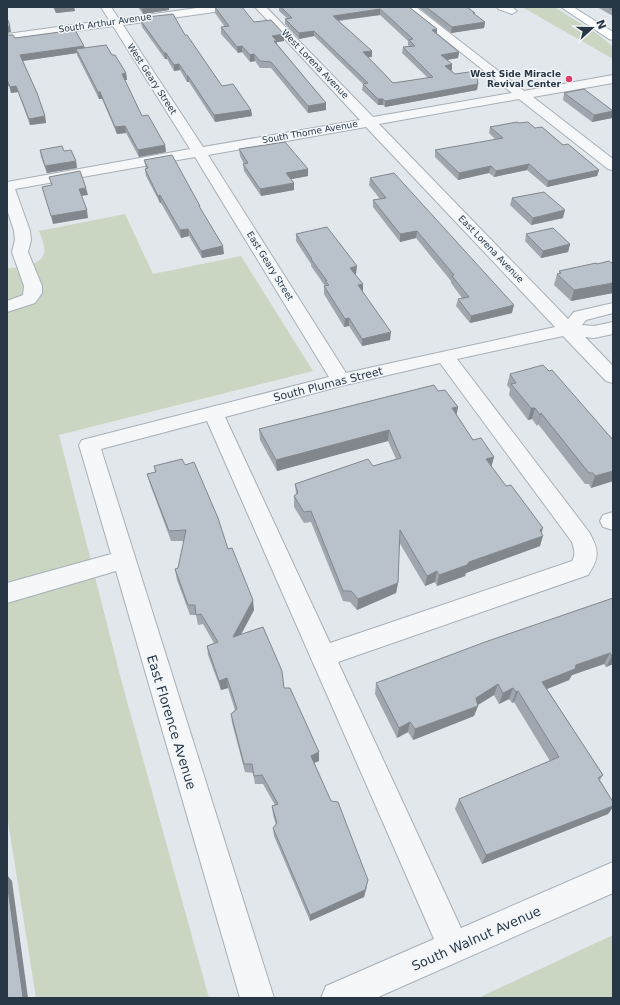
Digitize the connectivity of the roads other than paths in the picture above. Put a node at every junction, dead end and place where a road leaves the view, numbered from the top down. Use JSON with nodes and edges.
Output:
{"nodes":[{"id":1,"x":106,"y":7,"type":"edge"},
{"id":2,"x":228,"y":7,"type":"edge"},
{"id":3,"x":260,"y":7,"type":"edge"},
{"id":4,"x":410,"y":7,"type":"edge"},
{"id":5,"x":502,"y":7,"type":"edge"},
{"id":6,"x":566,"y":7,"type":"edge"},
{"id":7,"x":512,"y":11,"type":"dead end"},
{"id":8,"x":115,"y":22,"type":"junction"},
{"id":9,"x":7,"y":37,"type":"edge"},
{"id":10,"x":613,"y":37,"type":"edge"},
{"id":11,"x":613,"y":79,"type":"edge"},
{"id":12,"x":523,"y":96,"type":"junction"},
{"id":13,"x":369,"y":122,"type":"junction"},
{"id":14,"x":199,"y":152,"type":"junction"},
{"id":15,"x":613,"y":166,"type":"edge"},
{"id":16,"x":7,"y":187,"type":"edge"},
{"id":17,"x":7,"y":307,"type":"edge"},
{"id":18,"x":613,"y":308,"type":"edge"},
{"id":19,"x":613,"y":328,"type":"edge"},
{"id":20,"x":569,"y":329,"type":"junction"},
{"id":21,"x":445,"y":356,"type":"junction"},
{"id":22,"x":613,"y":377,"type":"edge"},
{"id":23,"x":341,"y":380,"type":"junction"},
{"id":24,"x":213,"y":413,"type":"junction"},
{"id":25,"x":89,"y":445,"type":"joint"},
{"id":26,"x":122,"y":560,"type":"junction"},
{"id":27,"x":7,"y":593,"type":"edge"},
{"id":28,"x":322,"y":657,"type":"junction"},
{"id":29,"x":613,"y":877,"type":"edge"},
{"id":30,"x":454,"y":948,"type":"junction"},
{"id":31,"x":257,"y":998,"type":"edge"},
{"id":32,"x":338,"y":998,"type":"edge"}],
"edges":[{"from":1,"to":8,"type":"street","name":"West Geary Street"},
{"from":2,"to":8,"type":"street","name":"South Arthur Avenue"},
{"from":3,"to":13,"type":"street","name":"West Lorena Avenue"},
{"from":4,"to":12,"type":"street"},
{"from":5,"to":7,"type":"street"},
{"from":6,"to":10,"type":"main road"},
{"from":8,"to":9,"type":"street","name":"South Arthur Avenue"},
{"from":8,"to":14,"type":"street","name":"West Geary Street"},
{"from":11,"to":12,"type":"street","name":"South Thorne Avenue"},
{"from":12,"to":13,"type":"street","name":"South Thorne Avenue"},
{"from":12,"to":15,"type":"street"},
{"from":13,"to":14,"type":"street","name":"South Thorne Avenue"},
{"from":13,"to":20,"type":"street","name":"East Lorena Avenue"},
{"from":14,"to":16,"type":"street","name":"South Thorne Avenue"},
{"from":14,"to":23,"type":"street","name":"East Geary Street"},
{"from":16,"to":17,"type":"street"},
{"from":18,"to":20,"type":"street"},
{"from":19,"to":20,"type":"street","name":"South Plumas Street"},
{"from":20,"to":21,"type":"street","name":"South Plumas Street"},
{"from":20,"to":22,"type":"street","name":"East Lorena Avenue"},
{"from":21,"to":23,"type":"street","name":"South Plumas Street"},
{"from":21,"to":28,"type":"street"},
{"from":23,"to":24,"type":"street","name":"South Plumas Street"},
{"from":24,"to":25,"type":"street","name":"South Plumas Street"},
{"from":24,"to":28,"type":"street"},
{"from":25,"to":26,"type":"street","name":"East Florence Avenue"},
{"from":26,"to":27,"type":"street"},
{"from":26,"to":31,"type":"street","name":"East Florence Avenue"},
{"from":28,"to":30,"type":"street"},
{"from":29,"to":30,"type":"street","name":"South Walnut Avenue"},
{"from":30,"to":32,"type":"street","name":"South Walnut Avenue"}]}
